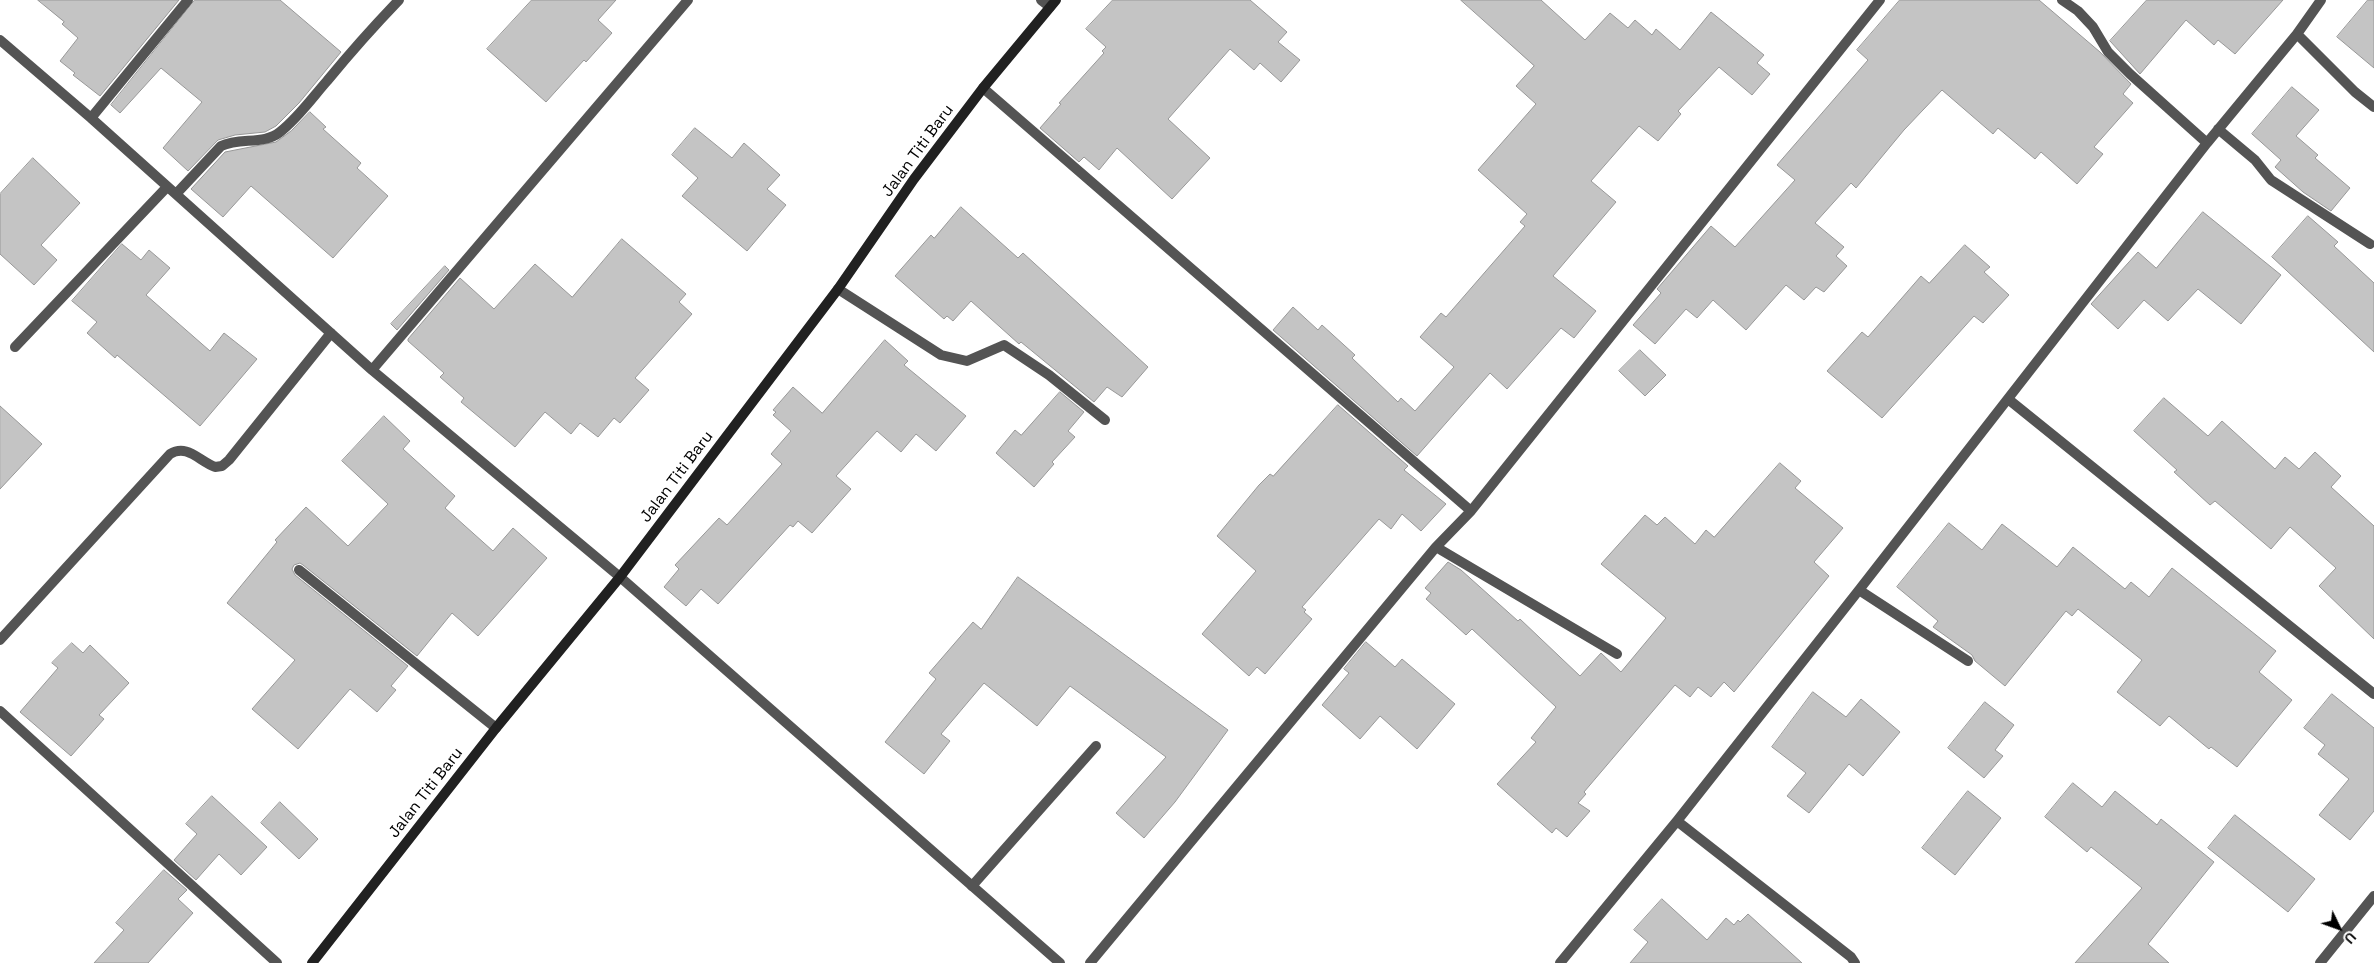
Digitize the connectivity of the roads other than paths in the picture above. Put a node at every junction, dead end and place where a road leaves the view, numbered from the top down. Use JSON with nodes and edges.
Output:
{"nodes":[{"id":1,"x":188,"y":0,"type":"edge"},
{"id":2,"x":399,"y":0,"type":"edge"},
{"id":3,"x":688,"y":0,"type":"edge"},
{"id":4,"x":1041,"y":0,"type":"edge"},
{"id":5,"x":1880,"y":0,"type":"edge"},
{"id":6,"x":2062,"y":0,"type":"edge"},
{"id":7,"x":2321,"y":0,"type":"edge"},
{"id":8,"x":1053,"y":4,"type":"edge"},
{"id":9,"x":2297,"y":34,"type":"junction"},
{"id":10,"x":0,"y":40,"type":"edge"},
{"id":11,"x":982,"y":88,"type":"junction"},
{"id":12,"x":2374,"y":107,"type":"edge"},
{"id":13,"x":91,"y":118,"type":"junction"},
{"id":14,"x":2218,"y":129,"type":"junction"},
{"id":15,"x":2207,"y":143,"type":"junction"},
{"id":16,"x":167,"y":187,"type":"junction"},
{"id":17,"x":176,"y":194,"type":"junction"},
{"id":18,"x":2370,"y":244,"type":"dead end"},
{"id":19,"x":838,"y":289,"type":"junction"},
{"id":20,"x":330,"y":333,"type":"junction"},
{"id":21,"x":15,"y":346,"type":"dead end"},
{"id":22,"x":372,"y":370,"type":"junction"},
{"id":23,"x":2008,"y":399,"type":"junction"},
{"id":24,"x":1105,"y":420,"type":"dead end"},
{"id":25,"x":1470,"y":511,"type":"junction"},
{"id":26,"x":1436,"y":547,"type":"junction"},
{"id":27,"x":299,"y":570,"type":"dead end"},
{"id":28,"x":620,"y":577,"type":"junction"},
{"id":29,"x":1859,"y":590,"type":"junction"},
{"id":30,"x":0,"y":640,"type":"edge"},
{"id":31,"x":1617,"y":654,"type":"dead end"},
{"id":32,"x":1968,"y":661,"type":"dead end"},
{"id":33,"x":2374,"y":694,"type":"edge"},
{"id":34,"x":0,"y":711,"type":"edge"},
{"id":35,"x":496,"y":728,"type":"junction"},
{"id":36,"x":1096,"y":746,"type":"dead end"},
{"id":37,"x":1677,"y":822,"type":"junction"},
{"id":38,"x":972,"y":886,"type":"junction"},
{"id":39,"x":2374,"y":896,"type":"edge"},
{"id":40,"x":277,"y":963,"type":"edge"},
{"id":41,"x":312,"y":963,"type":"edge"},
{"id":42,"x":1060,"y":963,"type":"edge"},
{"id":43,"x":1090,"y":963,"type":"edge"},
{"id":44,"x":1560,"y":963,"type":"edge"},
{"id":45,"x":1855,"y":963,"type":"edge"},
{"id":46,"x":2320,"y":963,"type":"edge"}],
"edges":[{"from":1,"to":13,"type":"street"},
{"from":2,"to":17,"type":"street"},
{"from":3,"to":22,"type":"street"},
{"from":4,"to":8,"type":"street"},
{"from":5,"to":25,"type":"street"},
{"from":6,"to":15,"type":"street"},
{"from":7,"to":9,"type":"street"},
{"from":8,"to":11,"type":"street","name":"Jalan Titi Baru"},
{"from":9,"to":12,"type":"street"},
{"from":9,"to":14,"type":"street"},
{"from":10,"to":13,"type":"street"},
{"from":11,"to":19,"type":"street","name":"Jalan Titi Baru"},
{"from":11,"to":25,"type":"street"},
{"from":13,"to":16,"type":"street"},
{"from":14,"to":15,"type":"street"},
{"from":14,"to":18,"type":"street"},
{"from":15,"to":23,"type":"street"},
{"from":16,"to":17,"type":"street"},
{"from":16,"to":21,"type":"street"},
{"from":17,"to":20,"type":"street"},
{"from":19,"to":24,"type":"street"},
{"from":19,"to":28,"type":"street","name":"Jalan Titi Baru"},
{"from":20,"to":22,"type":"street"},
{"from":20,"to":30,"type":"street"},
{"from":22,"to":28,"type":"street"},
{"from":23,"to":29,"type":"street"},
{"from":23,"to":33,"type":"street"},
{"from":25,"to":26,"type":"street"},
{"from":26,"to":31,"type":"street"},
{"from":26,"to":43,"type":"street"},
{"from":27,"to":35,"type":"street"},
{"from":28,"to":35,"type":"street","name":"Jalan Titi Baru"},
{"from":28,"to":38,"type":"street"},
{"from":29,"to":32,"type":"street"},
{"from":29,"to":37,"type":"street"},
{"from":34,"to":40,"type":"street"},
{"from":35,"to":41,"type":"street","name":"Jalan Titi Baru"},
{"from":36,"to":38,"type":"street"},
{"from":37,"to":44,"type":"street"},
{"from":37,"to":45,"type":"street"},
{"from":38,"to":42,"type":"street"},
{"from":39,"to":46,"type":"street"}]}
